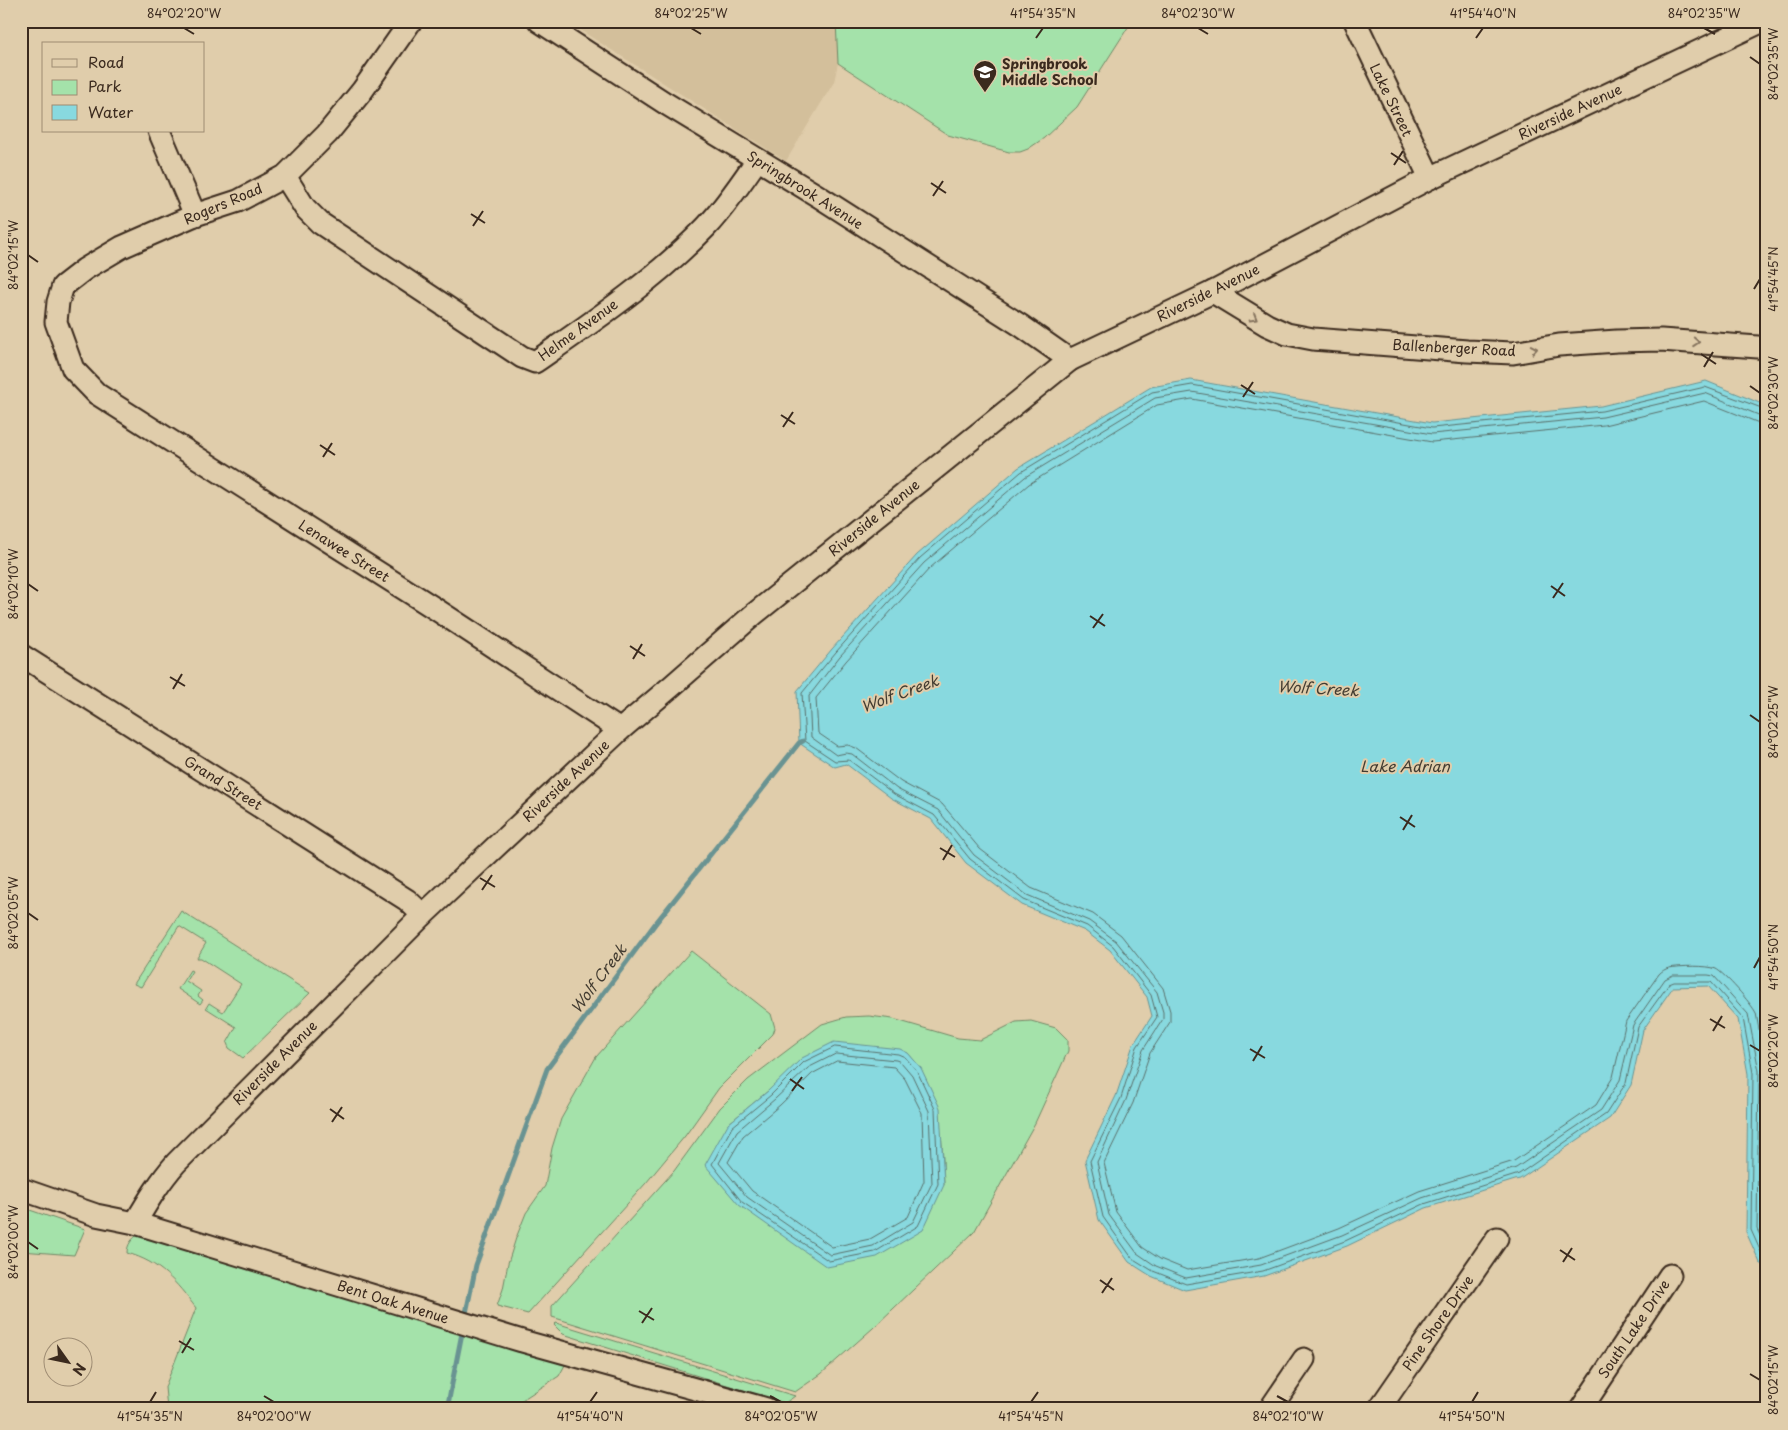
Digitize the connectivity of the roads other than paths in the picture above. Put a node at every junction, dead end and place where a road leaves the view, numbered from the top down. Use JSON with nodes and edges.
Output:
{"nodes":[{"id":1,"x":411,"y":21,"type":"edge"},
{"id":2,"x":538,"y":21,"type":"edge"},
{"id":3,"x":1355,"y":21,"type":"edge"},
{"id":4,"x":1764,"y":21,"type":"edge"},
{"id":5,"x":159,"y":132,"type":"edge"},
{"id":6,"x":757,"y":160,"type":"junction"},
{"id":7,"x":285,"y":176,"type":"junction"},
{"id":8,"x":1430,"y":178,"type":"junction"},
{"id":9,"x":195,"y":216,"type":"junction"},
{"id":10,"x":1213,"y":292,"type":"junction"},
{"id":11,"x":1767,"y":349,"type":"edge"},
{"id":12,"x":1070,"y":360,"type":"junction"},
{"id":13,"x":73,"y":369,"type":"joint"},
{"id":14,"x":21,"y":655,"type":"edge"},
{"id":15,"x":620,"y":730,"type":"junction"},
{"id":16,"x":423,"y":915,"type":"junction"},
{"id":17,"x":21,"y":1189,"type":"edge"},
{"id":18,"x":135,"y":1223,"type":"junction"},
{"id":19,"x":1497,"y":1238,"type":"dead end"},
{"id":20,"x":1670,"y":1275,"type":"dead end"},
{"id":21,"x":1304,"y":1359,"type":"dead end"},
{"id":22,"x":767,"y":1409,"type":"edge"},
{"id":23,"x":1270,"y":1409,"type":"edge"},
{"id":24,"x":1379,"y":1409,"type":"edge"},
{"id":25,"x":1581,"y":1409,"type":"edge"}],
"edges":[{"from":1,"to":7,"type":"street","name":"Rogers Road"},
{"from":2,"to":6,"type":"street","name":"Springbrook Avenue"},
{"from":3,"to":8,"type":"street","name":"Lake Street"},
{"from":4,"to":8,"type":"street","name":"Riverside Avenue"},
{"from":5,"to":9,"type":"street"},
{"from":6,"to":7,"type":"street","name":"Helme Avenue"},
{"from":6,"to":12,"type":"street","name":"Springbrook Avenue"},
{"from":7,"to":9,"type":"street","name":"Rogers Road"},
{"from":8,"to":10,"type":"street","name":"Riverside Avenue"},
{"from":9,"to":13,"type":"street","name":"Rogers Road"},
{"from":10,"to":11,"type":"street","name":"Ballenberger Road","one_way":true},
{"from":10,"to":12,"type":"street","name":"Riverside Avenue"},
{"from":12,"to":15,"type":"street","name":"Riverside Avenue"},
{"from":13,"to":15,"type":"street","name":"Lenawee Street"},
{"from":14,"to":16,"type":"street","name":"Grand Street"},
{"from":15,"to":16,"type":"street","name":"Riverside Avenue"},
{"from":16,"to":18,"type":"street","name":"Riverside Avenue"},
{"from":17,"to":18,"type":"street","name":"Bent Oak Avenue"},
{"from":18,"to":22,"type":"street","name":"Bent Oak Avenue"},
{"from":19,"to":24,"type":"street","name":"Pine Shore Drive"},
{"from":20,"to":25,"type":"street","name":"South Lake Drive"},
{"from":21,"to":23,"type":"street"}]}
